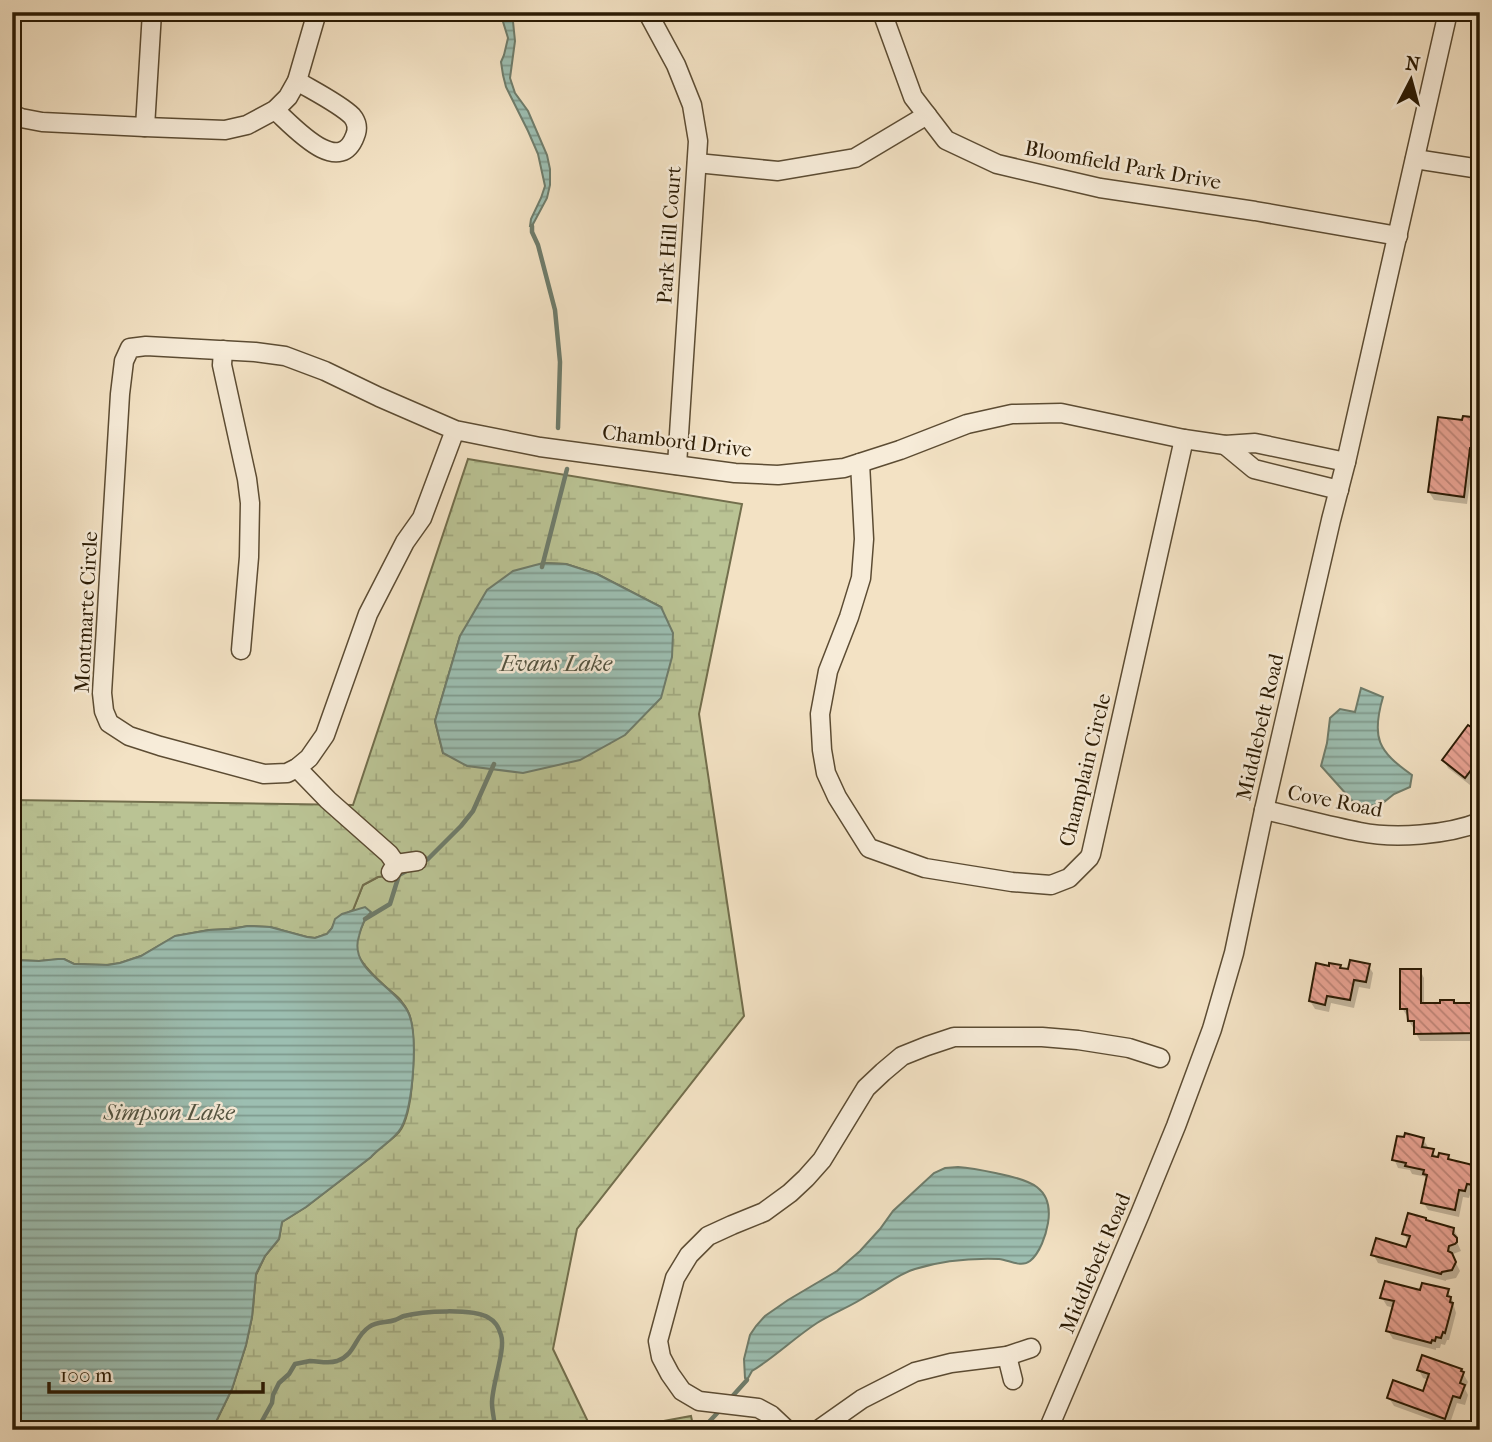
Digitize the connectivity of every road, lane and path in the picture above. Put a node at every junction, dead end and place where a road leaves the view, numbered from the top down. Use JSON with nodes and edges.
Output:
{"nodes":[{"id":1,"x":152,"y":12,"type":"edge"},
{"id":2,"x":317,"y":12,"type":"edge"},
{"id":3,"x":882,"y":12,"type":"edge"},
{"id":4,"x":1448,"y":12,"type":"edge"},
{"id":5,"x":650,"y":17,"type":"dead end"},
{"id":6,"x":297,"y":81,"type":"junction"},
{"id":7,"x":275,"y":110,"type":"junction"},
{"id":8,"x":12,"y":114,"type":"edge"},
{"id":9,"x":927,"y":115,"type":"junction"},
{"id":10,"x":145,"y":127,"type":"junction"},
{"id":11,"x":1415,"y":159,"type":"junction"},
{"id":12,"x":697,"y":163,"type":"junction"},
{"id":13,"x":1480,"y":169,"type":"edge"},
{"id":14,"x":1398,"y":236,"type":"junction"},
{"id":15,"x":130,"y":348,"type":"joint"},
{"id":16,"x":223,"y":350,"type":"junction"},
{"id":17,"x":456,"y":430,"type":"junction"},
{"id":18,"x":1184,"y":439,"type":"junction"},
{"id":19,"x":1225,"y":445,"type":"junction"},
{"id":20,"x":1346,"y":462,"type":"junction"},
{"id":21,"x":860,"y":463,"type":"junction"},
{"id":22,"x":677,"y":465,"type":"junction"},
{"id":23,"x":1339,"y":490,"type":"junction"},
{"id":24,"x":241,"y":650,"type":"dead end"},
{"id":25,"x":297,"y":768,"type":"junction"},
{"id":26,"x":1264,"y":810,"type":"junction"},
{"id":27,"x":1480,"y":822,"type":"edge"},
{"id":28,"x":417,"y":861,"type":"dead end"},
{"id":29,"x":1160,"y":1058,"type":"dead end"},
{"id":30,"x":1031,"y":1348,"type":"dead end"},
{"id":31,"x":1007,"y":1356,"type":"junction"},
{"id":32,"x":1013,"y":1380,"type":"dead end"},
{"id":33,"x":787,"y":1430,"type":"edge"},
{"id":34,"x":818,"y":1430,"type":"edge"},
{"id":35,"x":1048,"y":1430,"type":"edge"}],
"edges":[{"from":1,"to":10,"type":"street"},
{"from":2,"to":6,"type":"street"},
{"from":3,"to":9,"type":"street","name":"Bloomfield Park Drive"},
{"from":4,"to":11,"type":"street","name":"Middlebelt Road"},
{"from":5,"to":12,"type":"street","name":"Park Hill Court"},
{"from":6,"to":7,"type":"street"},
{"from":6,"to":7,"type":"street"},
{"from":7,"to":10,"type":"street"},
{"from":8,"to":10,"type":"street"},
{"from":9,"to":12,"type":"street"},
{"from":9,"to":14,"type":"street","name":"Bloomfield Park Drive"},
{"from":11,"to":13,"type":"street"},
{"from":11,"to":14,"type":"street","name":"Middlebelt Road"},
{"from":12,"to":22,"type":"street","name":"Park Hill Court"},
{"from":14,"to":20,"type":"street","name":"Middlebelt Road"},
{"from":15,"to":16,"type":"street","name":"Chambord Drive"},
{"from":15,"to":25,"type":"street","name":"Montmarte Circle"},
{"from":16,"to":17,"type":"street","name":"Chambord Drive"},
{"from":16,"to":24,"type":"street"},
{"from":17,"to":22,"type":"street","name":"Chambord Drive"},
{"from":17,"to":25,"type":"street"},
{"from":18,"to":19,"type":"street","name":"Chambord Drive"},
{"from":18,"to":21,"type":"street","name":"Chambord Drive"},
{"from":18,"to":21,"type":"street","name":"Champlain Circle"},
{"from":19,"to":20,"type":"street","name":"Chambord Drive"},
{"from":19,"to":23,"type":"street"},
{"from":20,"to":23,"type":"street","name":"Middlebelt Road"},
{"from":21,"to":22,"type":"street","name":"Chambord Drive"},
{"from":23,"to":26,"type":"street","name":"Middlebelt Road"},
{"from":25,"to":28,"type":"street"},
{"from":26,"to":27,"type":"street","name":"Cove Road"},
{"from":26,"to":35,"type":"street","name":"Middlebelt Road"},
{"from":29,"to":33,"type":"street"},
{"from":30,"to":31,"type":"street"},
{"from":31,"to":32,"type":"street"},
{"from":31,"to":34,"type":"street"}]}
